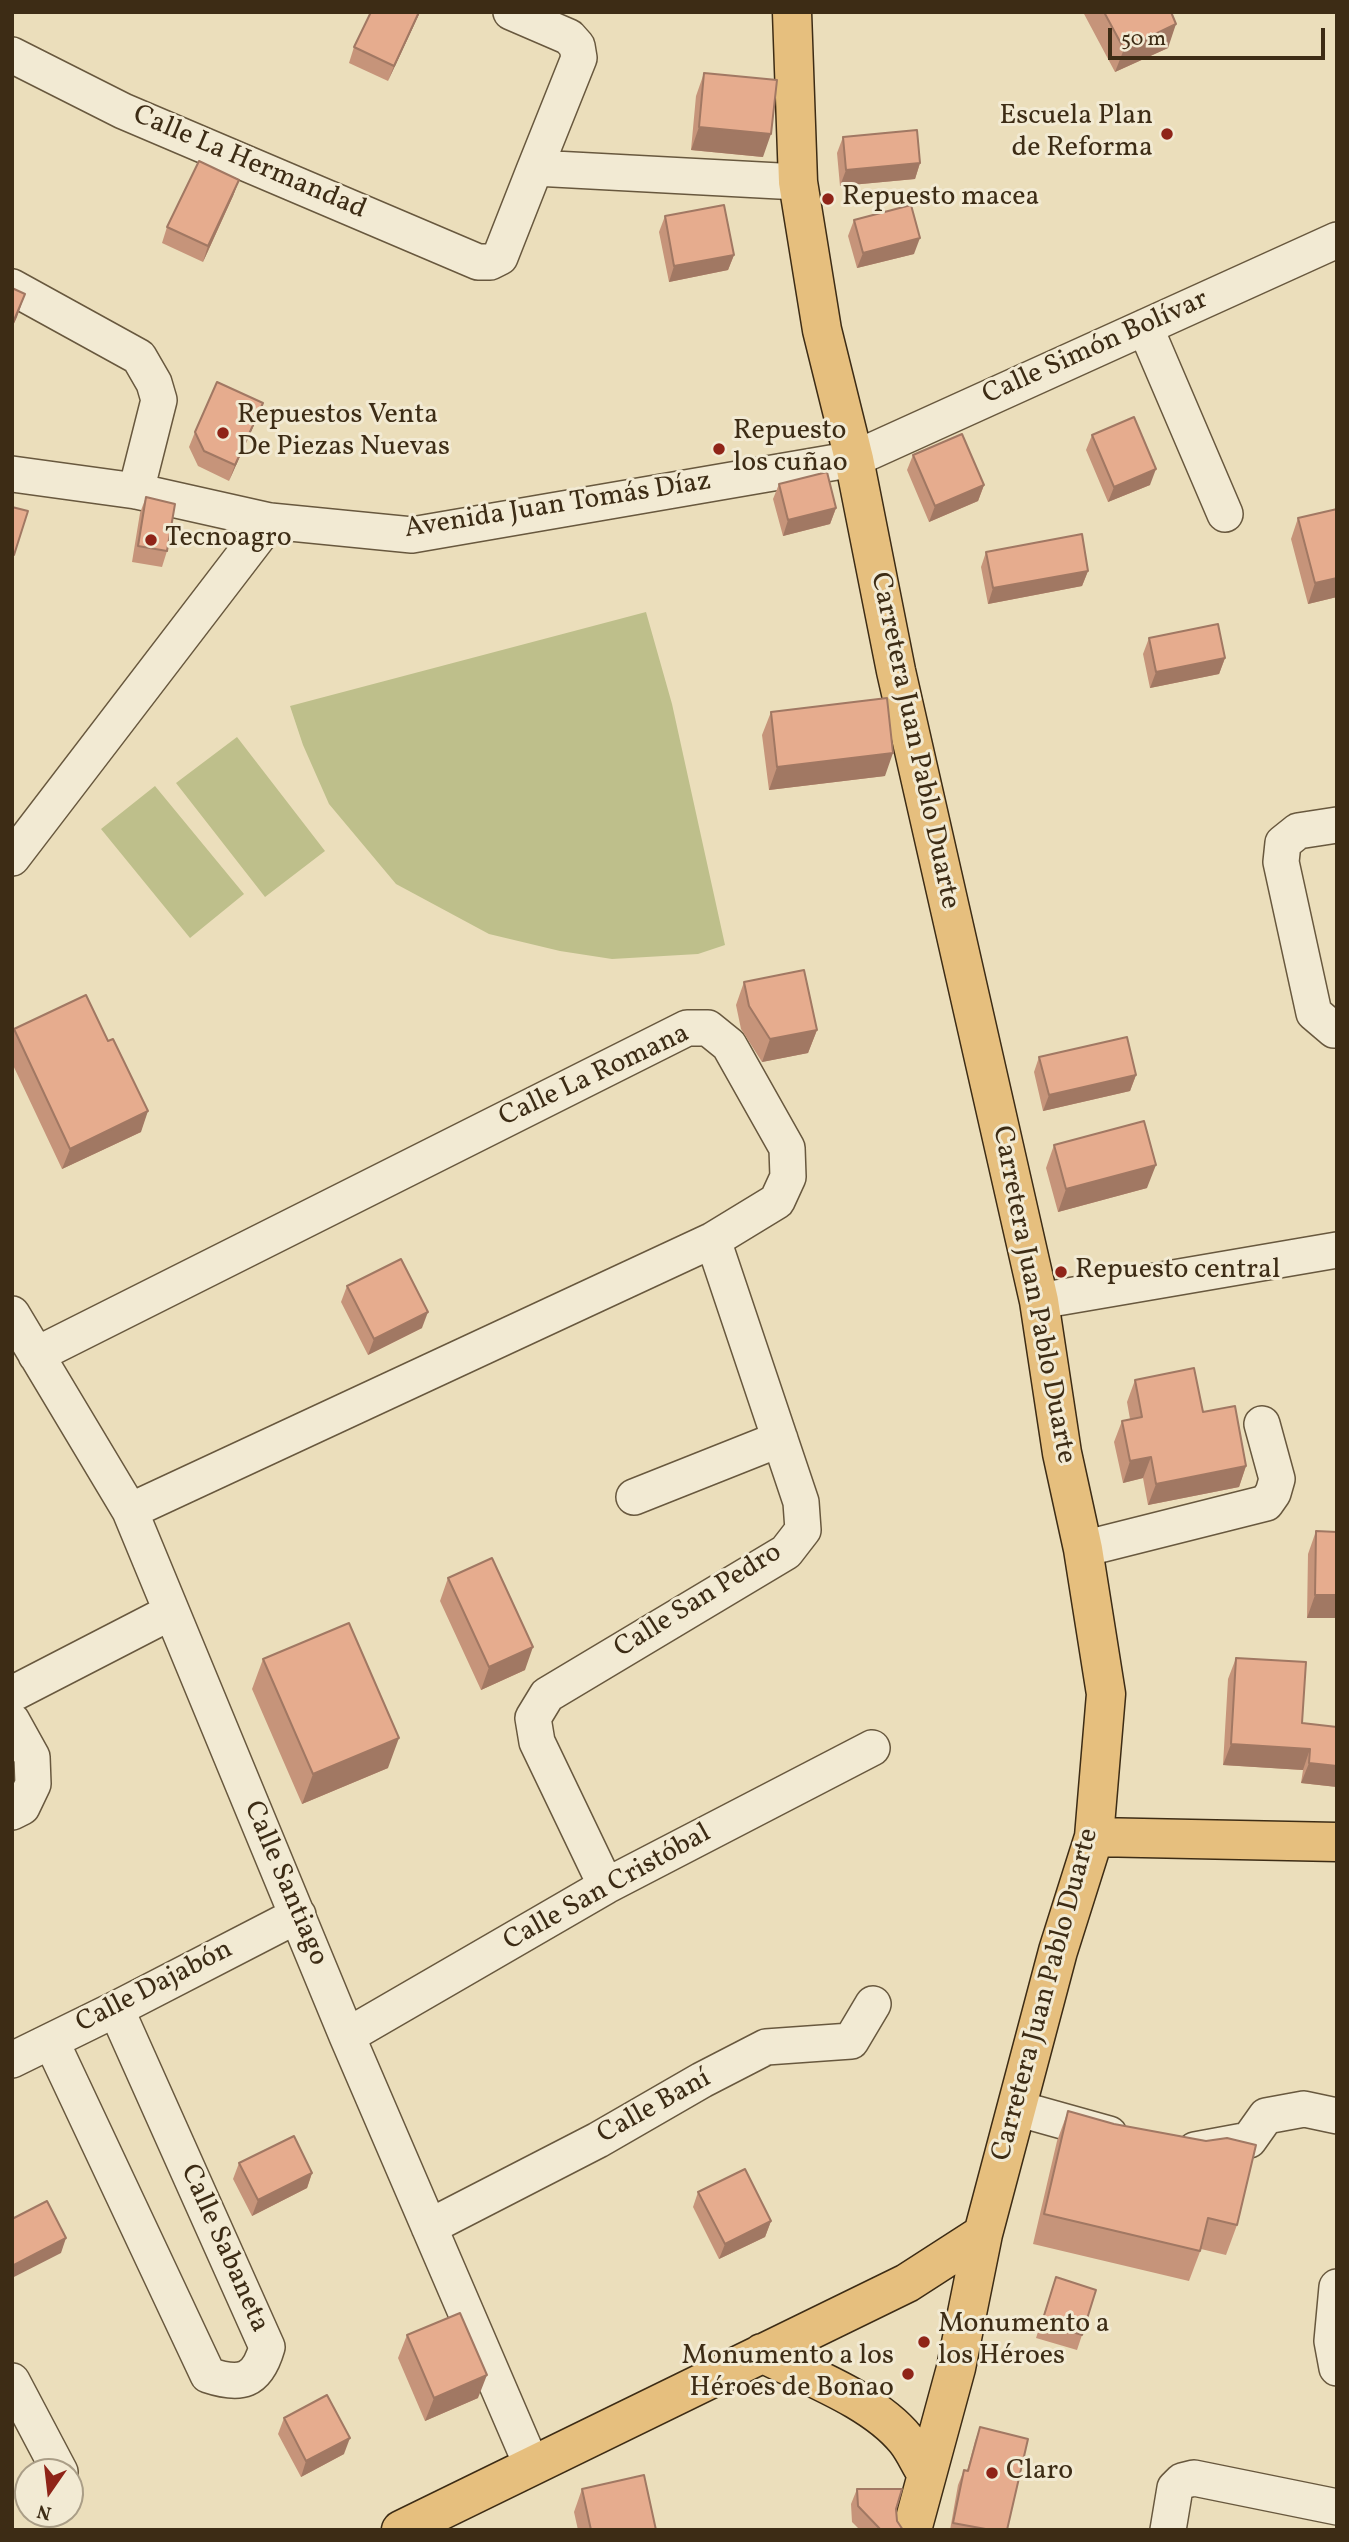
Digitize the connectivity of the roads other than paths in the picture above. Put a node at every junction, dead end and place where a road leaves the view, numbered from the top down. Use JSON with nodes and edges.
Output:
{"nodes":[{"id":1,"x":511,"y":12,"type":"edge"},
{"id":2,"x":792,"y":12,"type":"edge"},
{"id":3,"x":12,"y":55,"type":"edge"},
{"id":4,"x":535,"y":168,"type":"junction"},
{"id":5,"x":798,"y":182,"type":"junction"},
{"id":6,"x":1337,"y":240,"type":"edge"},
{"id":7,"x":12,"y":287,"type":"edge"},
{"id":8,"x":1145,"y":327,"type":"junction"},
{"id":9,"x":854,"y":459,"type":"junction"},
{"id":10,"x":12,"y":474,"type":"edge"},
{"id":11,"x":136,"y":491,"type":"junction"},
{"id":12,"x":1225,"y":513,"type":"dead end"},
{"id":13,"x":270,"y":521,"type":"junction"},
{"id":14,"x":1337,"y":825,"type":"edge"},
{"id":15,"x":12,"y":858,"type":"edge"},
{"id":16,"x":1337,"y":1030,"type":"edge"},
{"id":17,"x":713,"y":1240,"type":"junction"},
{"id":18,"x":1337,"y":1250,"type":"edge"},
{"id":19,"x":1039,"y":1301,"type":"junction"},
{"id":20,"x":12,"y":1314,"type":"edge"},
{"id":21,"x":36,"y":1355,"type":"junction"},
{"id":22,"x":1262,"y":1424,"type":"dead end"},
{"id":23,"x":780,"y":1439,"type":"junction"},
{"id":24,"x":634,"y":1497,"type":"dead end"},
{"id":25,"x":130,"y":1511,"type":"junction"},
{"id":26,"x":1083,"y":1549,"type":"junction"},
{"id":27,"x":171,"y":1612,"type":"junction"},
{"id":28,"x":12,"y":1694,"type":"edge"},
{"id":29,"x":12,"y":1721,"type":"edge"},
{"id":30,"x":872,"y":1748,"type":"dead end"},
{"id":31,"x":12,"y":1812,"type":"edge"},
{"id":32,"x":1094,"y":1837,"type":"junction"},
{"id":33,"x":1337,"y":1842,"type":"edge"},
{"id":34,"x":606,"y":1886,"type":"junction"},
{"id":35,"x":298,"y":1915,"type":"junction"},
{"id":36,"x":873,"y":2004,"type":"dead end"},
{"id":37,"x":116,"y":2009,"type":"junction"},
{"id":38,"x":347,"y":2036,"type":"junction"},
{"id":39,"x":51,"y":2041,"type":"junction"},
{"id":40,"x":12,"y":2060,"type":"edge"},
{"id":41,"x":1016,"y":2108,"type":"junction"},
{"id":42,"x":1337,"y":2116,"type":"edge"},
{"id":43,"x":429,"y":2227,"type":"junction"},
{"id":44,"x":983,"y":2234,"type":"junction"},
{"id":45,"x":1337,"y":2287,"type":"edge"},
{"id":46,"x":762,"y":2353,"type":"junction"},
{"id":47,"x":1337,"y":2368,"type":"edge"},
{"id":48,"x":12,"y":2381,"type":"edge"},
{"id":49,"x":52,"y":2458,"type":"edge"},
{"id":50,"x":532,"y":2466,"type":"junction"},
{"id":51,"x":926,"y":2473,"type":"junction"},
{"id":52,"x":1337,"y":2507,"type":"edge"},
{"id":53,"x":401,"y":2530,"type":"edge"},
{"id":54,"x":912,"y":2530,"type":"edge"},
{"id":55,"x":1168,"y":2530,"type":"edge"}],
"edges":[{"from":1,"to":4,"type":"street"},
{"from":2,"to":5,"type":"main road","name":"Carretera Juan Pablo Duarte"},
{"from":3,"to":4,"type":"street","name":"Calle La Hermandad"},
{"from":4,"to":5,"type":"street"},
{"from":5,"to":9,"type":"main road","name":"Carretera Juan Pablo Duarte"},
{"from":6,"to":8,"type":"street","name":"Calle Simón Bolívar"},
{"from":7,"to":11,"type":"street"},
{"from":8,"to":9,"type":"street","name":"Calle Simón Bolívar"},
{"from":8,"to":12,"type":"street"},
{"from":9,"to":13,"type":"street","name":"Avenida Juan Tomás Díaz"},
{"from":9,"to":19,"type":"main road","name":"Carretera Juan Pablo Duarte"},
{"from":10,"to":11,"type":"street","name":"Avenida Juan Tomás Díaz"},
{"from":11,"to":13,"type":"street","name":"Avenida Juan Tomás Díaz"},
{"from":13,"to":15,"type":"street"},
{"from":14,"to":16,"type":"street"},
{"from":17,"to":21,"type":"street","name":"Calle La Romana"},
{"from":17,"to":23,"type":"street","name":"Calle San Pedro"},
{"from":17,"to":25,"type":"street","name":"Calle La Romana"},
{"from":18,"to":19,"type":"street"},
{"from":19,"to":26,"type":"main road","name":"Carretera Juan Pablo Duarte"},
{"from":20,"to":21,"type":"street","name":"Calle Santiago"},
{"from":21,"to":25,"type":"street","name":"Calle Santiago"},
{"from":22,"to":26,"type":"street"},
{"from":23,"to":24,"type":"street"},
{"from":23,"to":34,"type":"street","name":"Calle San Pedro"},
{"from":25,"to":27,"type":"street","name":"Calle Santiago"},
{"from":26,"to":32,"type":"main road","name":"Carretera Juan Pablo Duarte"},
{"from":27,"to":28,"type":"street"},
{"from":27,"to":35,"type":"street","name":"Calle Santiago"},
{"from":29,"to":31,"type":"street"},
{"from":30,"to":34,"type":"street","name":"Calle San Cristóbal"},
{"from":32,"to":33,"type":"main road"},
{"from":32,"to":41,"type":"main road","name":"Carretera Juan Pablo Duarte"},
{"from":34,"to":38,"type":"street","name":"Calle San Cristóbal"},
{"from":35,"to":37,"type":"street","name":"Calle Dajabón"},
{"from":35,"to":38,"type":"street","name":"Calle Santiago"},
{"from":36,"to":43,"type":"street","name":"Calle Baní"},
{"from":37,"to":39,"type":"street","name":"Calle Dajabón"},
{"from":37,"to":39,"type":"street","name":"Calle Sabaneta"},
{"from":38,"to":43,"type":"street","name":"Calle Santiago"},
{"from":39,"to":40,"type":"street","name":"Calle Dajabón"},
{"from":41,"to":42,"type":"street"},
{"from":41,"to":44,"type":"main road","name":"Carretera Juan Pablo Duarte"},
{"from":43,"to":50,"type":"street","name":"Calle Santiago"},
{"from":44,"to":46,"type":"main road"},
{"from":44,"to":51,"type":"main road","name":"Carretera Juan Pablo Duarte"},
{"from":45,"to":47,"type":"street"},
{"from":46,"to":50,"type":"main road"},
{"from":46,"to":51,"type":"main road"},
{"from":48,"to":49,"type":"street"},
{"from":50,"to":53,"type":"main road"},
{"from":51,"to":54,"type":"main road","name":"Carretera Juan Pablo Duarte"},
{"from":52,"to":55,"type":"street"}]}
